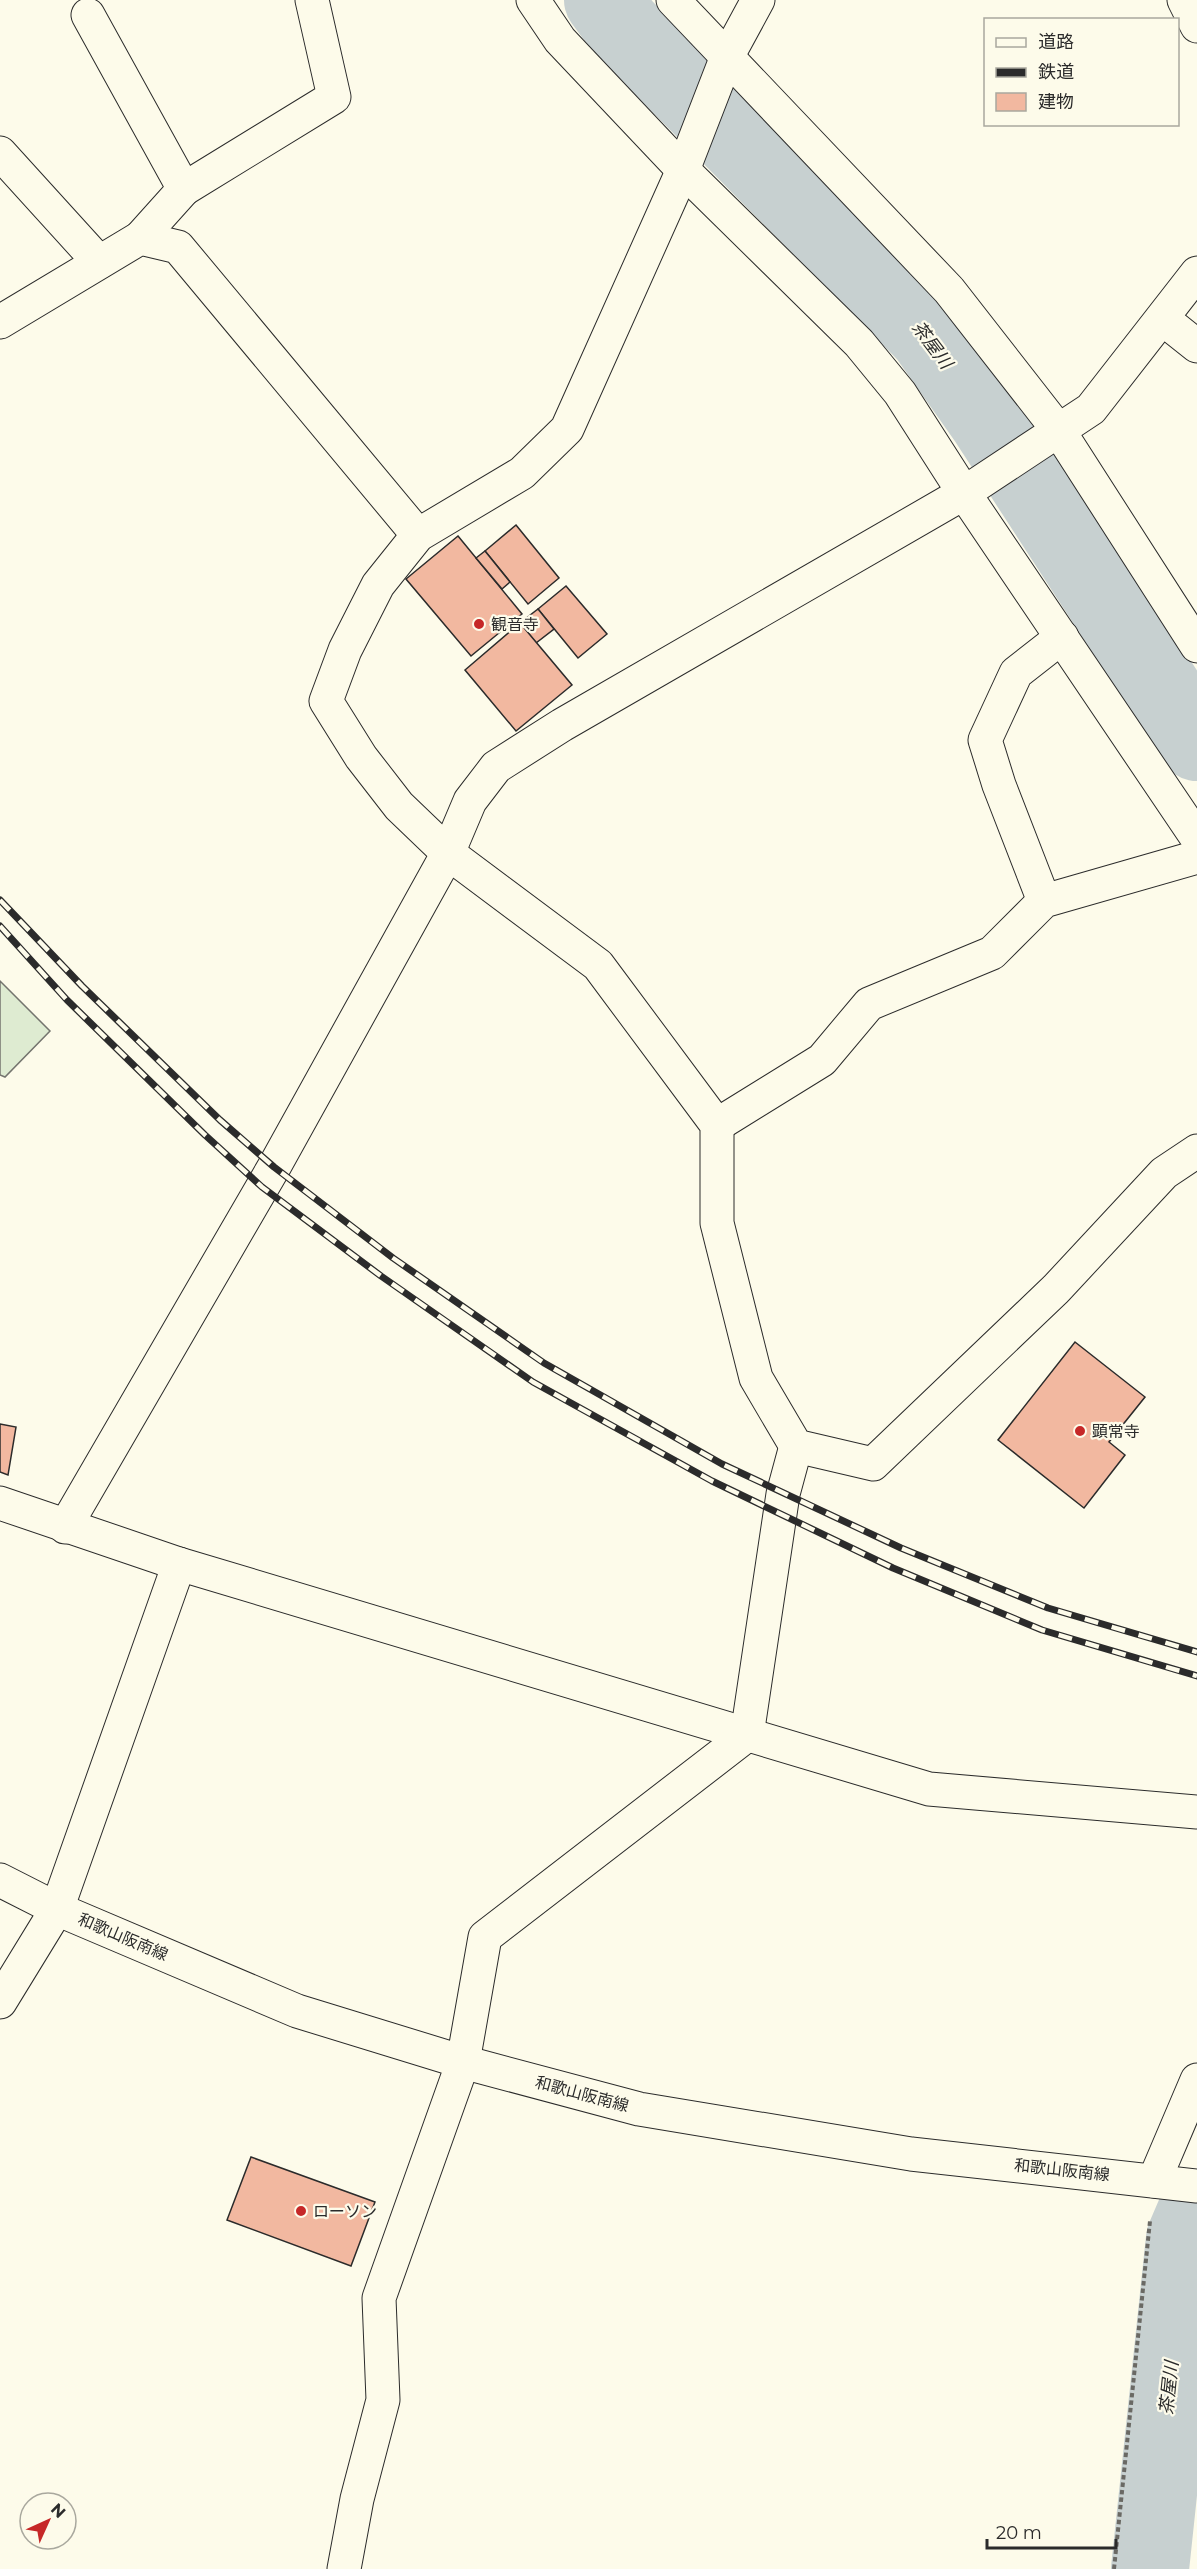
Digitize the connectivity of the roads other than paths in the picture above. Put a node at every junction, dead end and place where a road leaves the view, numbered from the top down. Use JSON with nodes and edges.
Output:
{"nodes":[{"id":1,"x":312,"y":0,"type":"edge"},
{"id":2,"x":533,"y":0,"type":"edge"},
{"id":3,"x":673,"y":0,"type":"edge"},
{"id":4,"x":758,"y":0,"type":"edge"},
{"id":5,"x":1184,"y":0,"type":"edge"},
{"id":6,"x":87,"y":15,"type":"dead end"},
{"id":7,"x":1197,"y":27,"type":"edge"},
{"id":8,"x":723,"y":69,"type":"junction"},
{"id":9,"x":0,"y":153,"type":"edge"},
{"id":10,"x":685,"y":164,"type":"junction"},
{"id":11,"x":184,"y":189,"type":"junction"},
{"id":12,"x":140,"y":238,"type":"junction"},
{"id":13,"x":99,"y":262,"type":"junction"},
{"id":14,"x":1197,"y":273,"type":"edge"},
{"id":15,"x":1163,"y":319,"type":"junction"},
{"id":16,"x":0,"y":322,"type":"edge"},
{"id":17,"x":1197,"y":346,"type":"edge"},
{"id":18,"x":1050,"y":437,"type":"junction"},
{"id":19,"x":971,"y":488,"type":"junction"},
{"id":20,"x":418,"y":535,"type":"junction"},
{"id":21,"x":1062,"y":637,"type":"junction"},
{"id":22,"x":1197,"y":646,"type":"edge"},
{"id":23,"x":1197,"y":838,"type":"edge"},
{"id":24,"x":448,"y":853,"type":"junction"},
{"id":25,"x":1197,"y":857,"type":"edge"},
{"id":26,"x":1044,"y":901,"type":"junction"},
{"id":27,"x":717,"y":1125,"type":"junction"},
{"id":28,"x":1197,"y":1151,"type":"edge"},
{"id":29,"x":796,"y":1446,"type":"junction"},
{"id":30,"x":0,"y":1503,"type":"edge"},
{"id":31,"x":65,"y":1527,"type":"junction"},
{"id":32,"x":179,"y":1564,"type":"junction"},
{"id":33,"x":747,"y":1735,"type":"junction"},
{"id":34,"x":1197,"y":1812,"type":"edge"},
{"id":35,"x":0,"y":1880,"type":"edge"},
{"id":36,"x":57,"y":1909,"type":"junction"},
{"id":37,"x":0,"y":2002,"type":"edge"},
{"id":38,"x":463,"y":2062,"type":"junction"},
{"id":39,"x":1197,"y":2080,"type":"edge"},
{"id":40,"x":1154,"y":2181,"type":"junction"},
{"id":41,"x":1197,"y":2186,"type":"edge"},
{"id":42,"x":344,"y":2569,"type":"edge"}],
"edges":[{"from":1,"to":11,"type":"street"},
{"from":2,"to":10,"type":"street"},
{"from":3,"to":8,"type":"street"},
{"from":4,"to":8,"type":"street"},
{"from":5,"to":7,"type":"street"},
{"from":6,"to":11,"type":"street"},
{"from":8,"to":10,"type":"street"},
{"from":8,"to":18,"type":"street"},
{"from":9,"to":13,"type":"street"},
{"from":10,"to":19,"type":"street"},
{"from":10,"to":20,"type":"street"},
{"from":11,"to":12,"type":"street"},
{"from":12,"to":13,"type":"street"},
{"from":12,"to":20,"type":"street"},
{"from":13,"to":16,"type":"street"},
{"from":14,"to":15,"type":"street"},
{"from":15,"to":17,"type":"street"},
{"from":15,"to":18,"type":"street"},
{"from":18,"to":19,"type":"street"},
{"from":18,"to":22,"type":"street"},
{"from":19,"to":21,"type":"street"},
{"from":19,"to":24,"type":"street"},
{"from":20,"to":24,"type":"street"},
{"from":21,"to":23,"type":"street"},
{"from":21,"to":26,"type":"street"},
{"from":24,"to":27,"type":"street"},
{"from":24,"to":31,"type":"street"},
{"from":25,"to":26,"type":"street"},
{"from":26,"to":27,"type":"street"},
{"from":27,"to":29,"type":"street"},
{"from":28,"to":29,"type":"street"},
{"from":29,"to":33,"type":"street"},
{"from":30,"to":31,"type":"street"},
{"from":31,"to":32,"type":"street"},
{"from":32,"to":33,"type":"street"},
{"from":32,"to":36,"type":"street"},
{"from":33,"to":34,"type":"street"},
{"from":33,"to":38,"type":"street"},
{"from":35,"to":36,"type":"street","name":"和歌山阪南線"},
{"from":36,"to":37,"type":"street"},
{"from":36,"to":38,"type":"street","name":"和歌山阪南線"},
{"from":38,"to":40,"type":"street","name":"和歌山阪南線"},
{"from":38,"to":42,"type":"street"},
{"from":39,"to":40,"type":"street"},
{"from":40,"to":41,"type":"street","name":"和歌山阪南線"}]}
